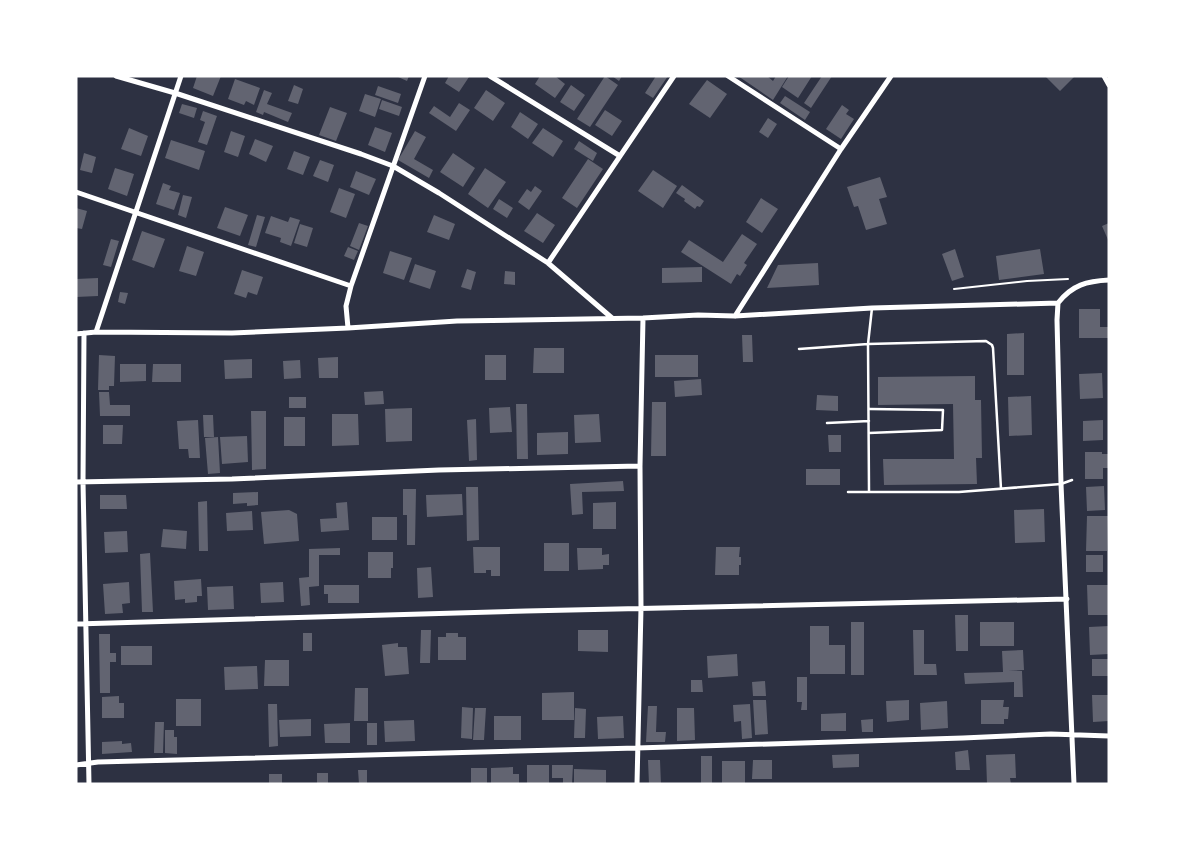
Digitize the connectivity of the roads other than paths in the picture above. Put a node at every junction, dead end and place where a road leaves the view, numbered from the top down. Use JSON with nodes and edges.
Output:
{"nodes":[{"id":1,"x":116,"y":76,"type":"edge"},
{"id":2,"x":181,"y":76,"type":"edge"},
{"id":3,"x":425,"y":76,"type":"edge"},
{"id":4,"x":490,"y":76,"type":"edge"},
{"id":5,"x":674,"y":76,"type":"edge"},
{"id":6,"x":728,"y":76,"type":"edge"},
{"id":7,"x":891,"y":76,"type":"edge"},
{"id":8,"x":1104,"y":76,"type":"edge"},
{"id":9,"x":1109,"y":85,"type":"edge"},
{"id":10,"x":176,"y":93,"type":"junction"},
{"id":11,"x":841,"y":149,"type":"junction"},
{"id":12,"x":620,"y":156,"type":"junction"},
{"id":13,"x":394,"y":166,"type":"junction"},
{"id":14,"x":76,"y":192,"type":"edge"},
{"id":15,"x":136,"y":213,"type":"junction"},
{"id":16,"x":548,"y":263,"type":"junction"},
{"id":17,"x":1109,"y":280,"type":"edge"},
{"id":18,"x":352,"y":286,"type":"junction"},
{"id":19,"x":1058,"y":303,"type":"junction"},
{"id":20,"x":872,"y":308,"type":"junction"},
{"id":21,"x":735,"y":316,"type":"junction"},
{"id":22,"x":612,"y":318,"type":"junction"},
{"id":23,"x":643,"y":318,"type":"junction"},
{"id":24,"x":348,"y":328,"type":"junction"},
{"id":25,"x":96,"y":332,"type":"junction"},
{"id":26,"x":84,"y":333,"type":"junction"},
{"id":27,"x":76,"y":334,"type":"edge"},
{"id":28,"x":868,"y":344,"type":"junction"},
{"id":29,"x":799,"y":350,"type":"dead end"},
{"id":30,"x":870,"y":408,"type":"junction"},
{"id":31,"x":869,"y":421,"type":"junction"},
{"id":32,"x":827,"y":423,"type":"dead end"},
{"id":33,"x":869,"y":434,"type":"junction"},
{"id":34,"x":640,"y":466,"type":"junction"},
{"id":35,"x":1072,"y":480,"type":"dead end"},
{"id":36,"x":79,"y":482,"type":"edge"},
{"id":37,"x":1062,"y":484,"type":"junction"},
{"id":38,"x":1001,"y":489,"type":"junction"},
{"id":39,"x":869,"y":491,"type":"junction"},
{"id":40,"x":848,"y":492,"type":"dead end"},
{"id":41,"x":1067,"y":598,"type":"junction"},
{"id":42,"x":641,"y":608,"type":"junction"},
{"id":43,"x":76,"y":624,"type":"edge"},
{"id":44,"x":86,"y":624,"type":"junction"},
{"id":45,"x":1072,"y":734,"type":"junction"},
{"id":46,"x":1109,"y":736,"type":"edge"},
{"id":47,"x":637,"y":748,"type":"junction"},
{"id":48,"x":89,"y":764,"type":"junction"},
{"id":49,"x":76,"y":765,"type":"edge"},
{"id":50,"x":88,"y":784,"type":"edge"},
{"id":51,"x":637,"y":784,"type":"edge"},
{"id":52,"x":1074,"y":784,"type":"edge"}],
"edges":[{"from":1,"to":10,"type":"street"},
{"from":2,"to":10,"type":"street"},
{"from":3,"to":13,"type":"street"},
{"from":4,"to":12,"type":"street"},
{"from":5,"to":12,"type":"street"},
{"from":6,"to":11,"type":"street"},
{"from":7,"to":11,"type":"street"},
{"from":8,"to":9,"type":"street"},
{"from":10,"to":13,"type":"street"},
{"from":10,"to":15,"type":"street"},
{"from":11,"to":21,"type":"street"},
{"from":12,"to":16,"type":"street"},
{"from":13,"to":16,"type":"street"},
{"from":13,"to":18,"type":"street"},
{"from":14,"to":15,"type":"street"},
{"from":15,"to":18,"type":"street"},
{"from":15,"to":25,"type":"street"},
{"from":16,"to":22,"type":"street"},
{"from":17,"to":19,"type":"street"},
{"from":18,"to":24,"type":"street"},
{"from":19,"to":20,"type":"street"},
{"from":19,"to":37,"type":"street"},
{"from":20,"to":21,"type":"street"},
{"from":20,"to":28,"type":"lane"},
{"from":21,"to":23,"type":"street"},
{"from":22,"to":23,"type":"street"},
{"from":22,"to":24,"type":"street"},
{"from":23,"to":34,"type":"street"},
{"from":24,"to":25,"type":"street"},
{"from":25,"to":26,"type":"street"},
{"from":26,"to":27,"type":"street"},
{"from":26,"to":36,"type":"street"},
{"from":28,"to":29,"type":"lane"},
{"from":28,"to":30,"type":"lane"},
{"from":28,"to":38,"type":"lane"},
{"from":30,"to":31,"type":"lane"},
{"from":30,"to":33,"type":"lane"},
{"from":31,"to":32,"type":"lane"},
{"from":31,"to":33,"type":"lane"},
{"from":33,"to":39,"type":"lane"},
{"from":34,"to":36,"type":"street"},
{"from":34,"to":42,"type":"street"},
{"from":35,"to":37,"type":"lane"},
{"from":36,"to":44,"type":"street"},
{"from":37,"to":38,"type":"lane"},
{"from":37,"to":41,"type":"street"},
{"from":38,"to":39,"type":"lane"},
{"from":39,"to":40,"type":"lane"},
{"from":41,"to":42,"type":"street"},
{"from":41,"to":45,"type":"street"},
{"from":42,"to":44,"type":"street"},
{"from":42,"to":47,"type":"street"},
{"from":43,"to":44,"type":"street"},
{"from":44,"to":48,"type":"street"},
{"from":45,"to":46,"type":"street"},
{"from":45,"to":47,"type":"street"},
{"from":45,"to":52,"type":"street"},
{"from":47,"to":48,"type":"street"},
{"from":47,"to":51,"type":"street"},
{"from":48,"to":49,"type":"street"},
{"from":48,"to":50,"type":"street"}]}
